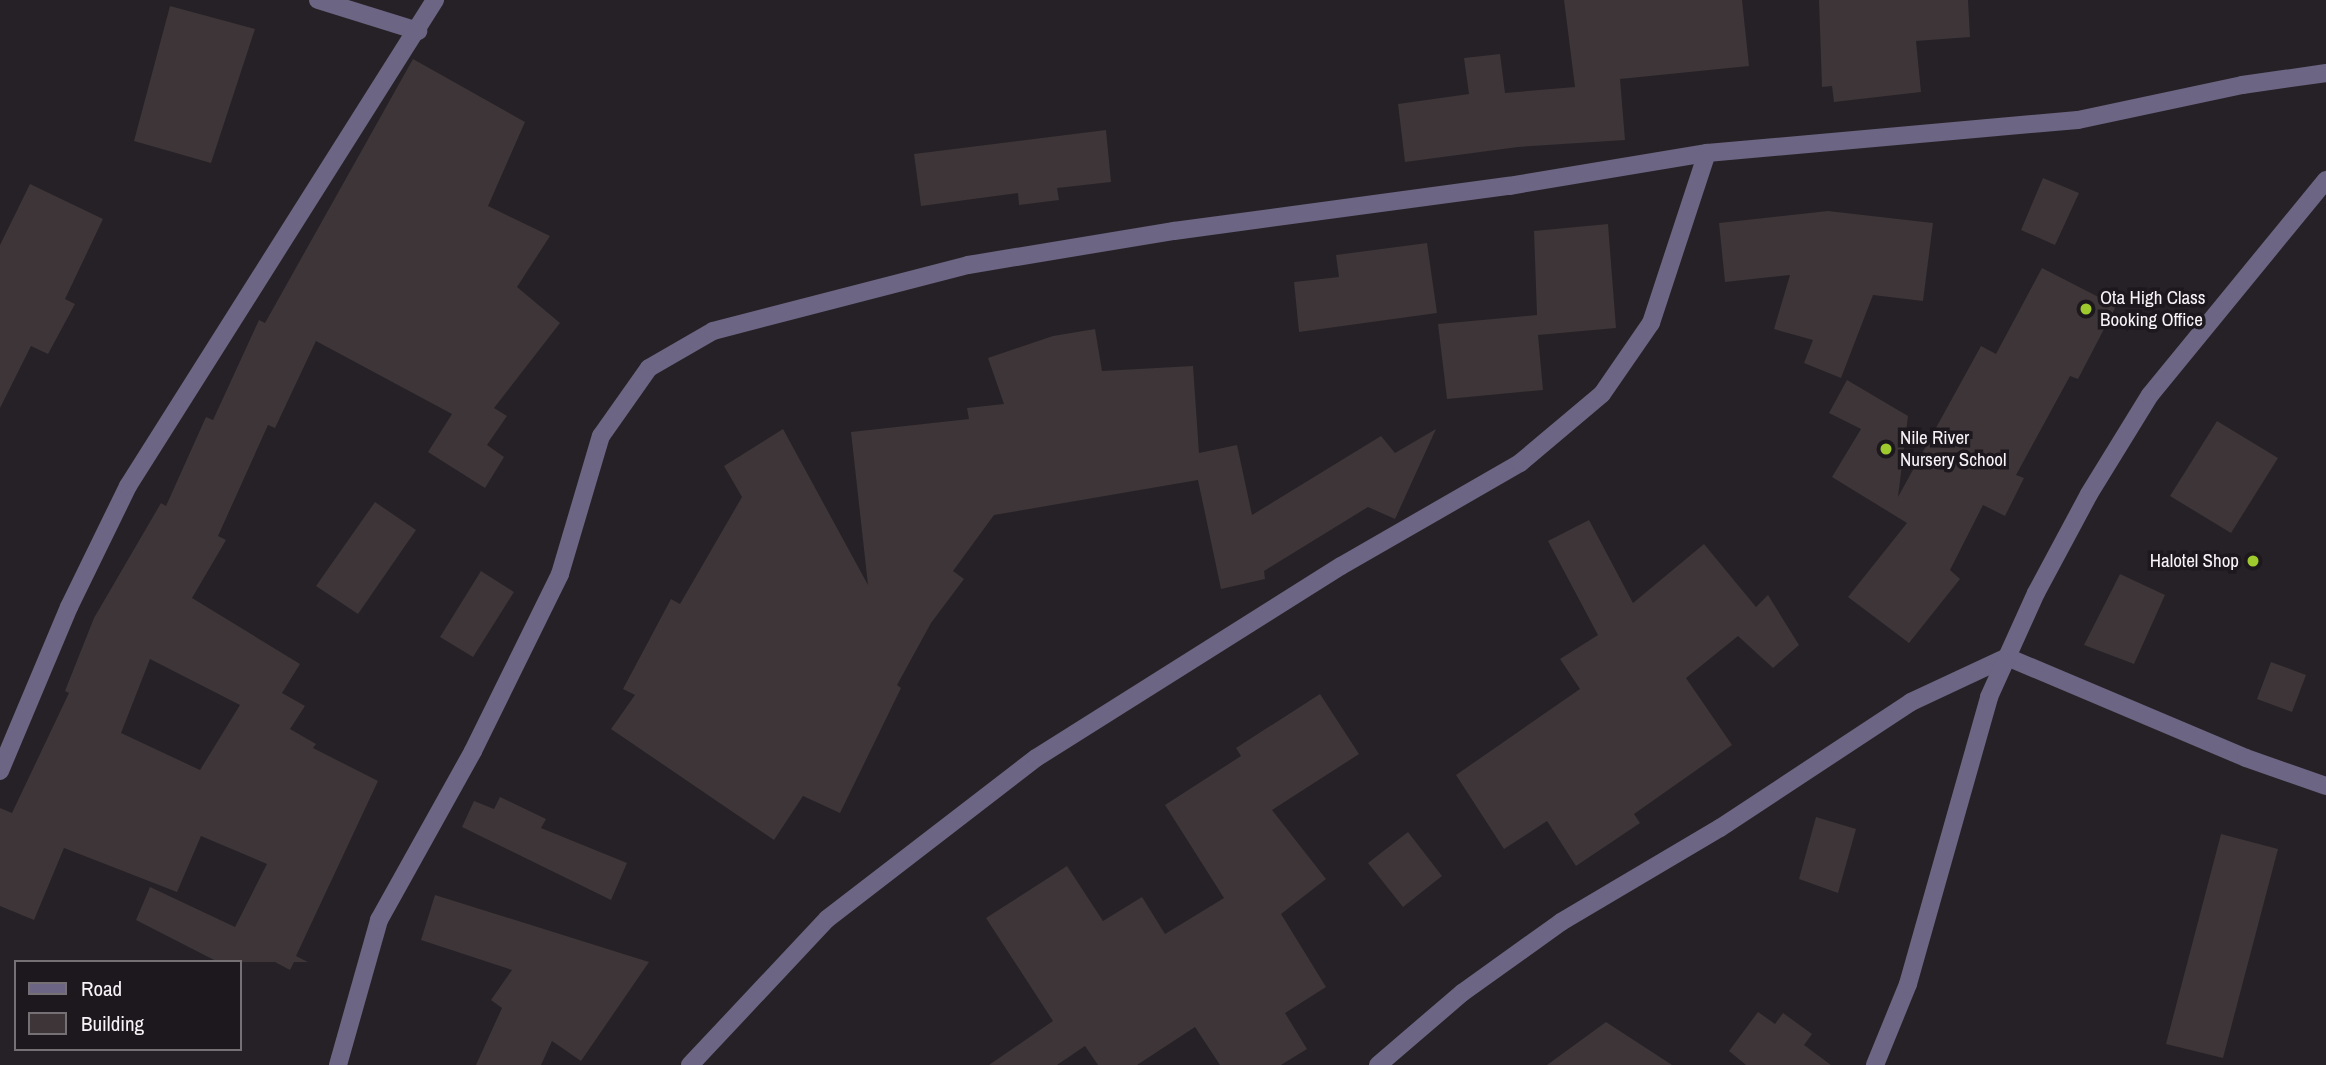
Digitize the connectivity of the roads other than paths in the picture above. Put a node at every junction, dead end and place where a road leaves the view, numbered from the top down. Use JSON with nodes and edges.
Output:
{"nodes":[{"id":1,"x":318,"y":0,"type":"edge"},
{"id":2,"x":435,"y":0,"type":"edge"},
{"id":3,"x":418,"y":31,"type":"junction"},
{"id":4,"x":2326,"y":74,"type":"edge"},
{"id":5,"x":1707,"y":153,"type":"junction"},
{"id":6,"x":2326,"y":180,"type":"edge"},
{"id":7,"x":2007,"y":657,"type":"junction"},
{"id":8,"x":0,"y":771,"type":"edge"},
{"id":9,"x":2326,"y":786,"type":"edge"},
{"id":10,"x":338,"y":1065,"type":"edge"},
{"id":11,"x":690,"y":1065,"type":"edge"},
{"id":12,"x":1378,"y":1065,"type":"edge"},
{"id":13,"x":1875,"y":1065,"type":"edge"}],
"edges":[{"from":1,"to":3,"type":"street"},
{"from":2,"to":3,"type":"street"},
{"from":3,"to":8,"type":"street"},
{"from":4,"to":5,"type":"street"},
{"from":5,"to":10,"type":"street"},
{"from":5,"to":11,"type":"street"},
{"from":6,"to":7,"type":"street"},
{"from":7,"to":9,"type":"street"},
{"from":7,"to":12,"type":"street"},
{"from":7,"to":13,"type":"street"}]}
